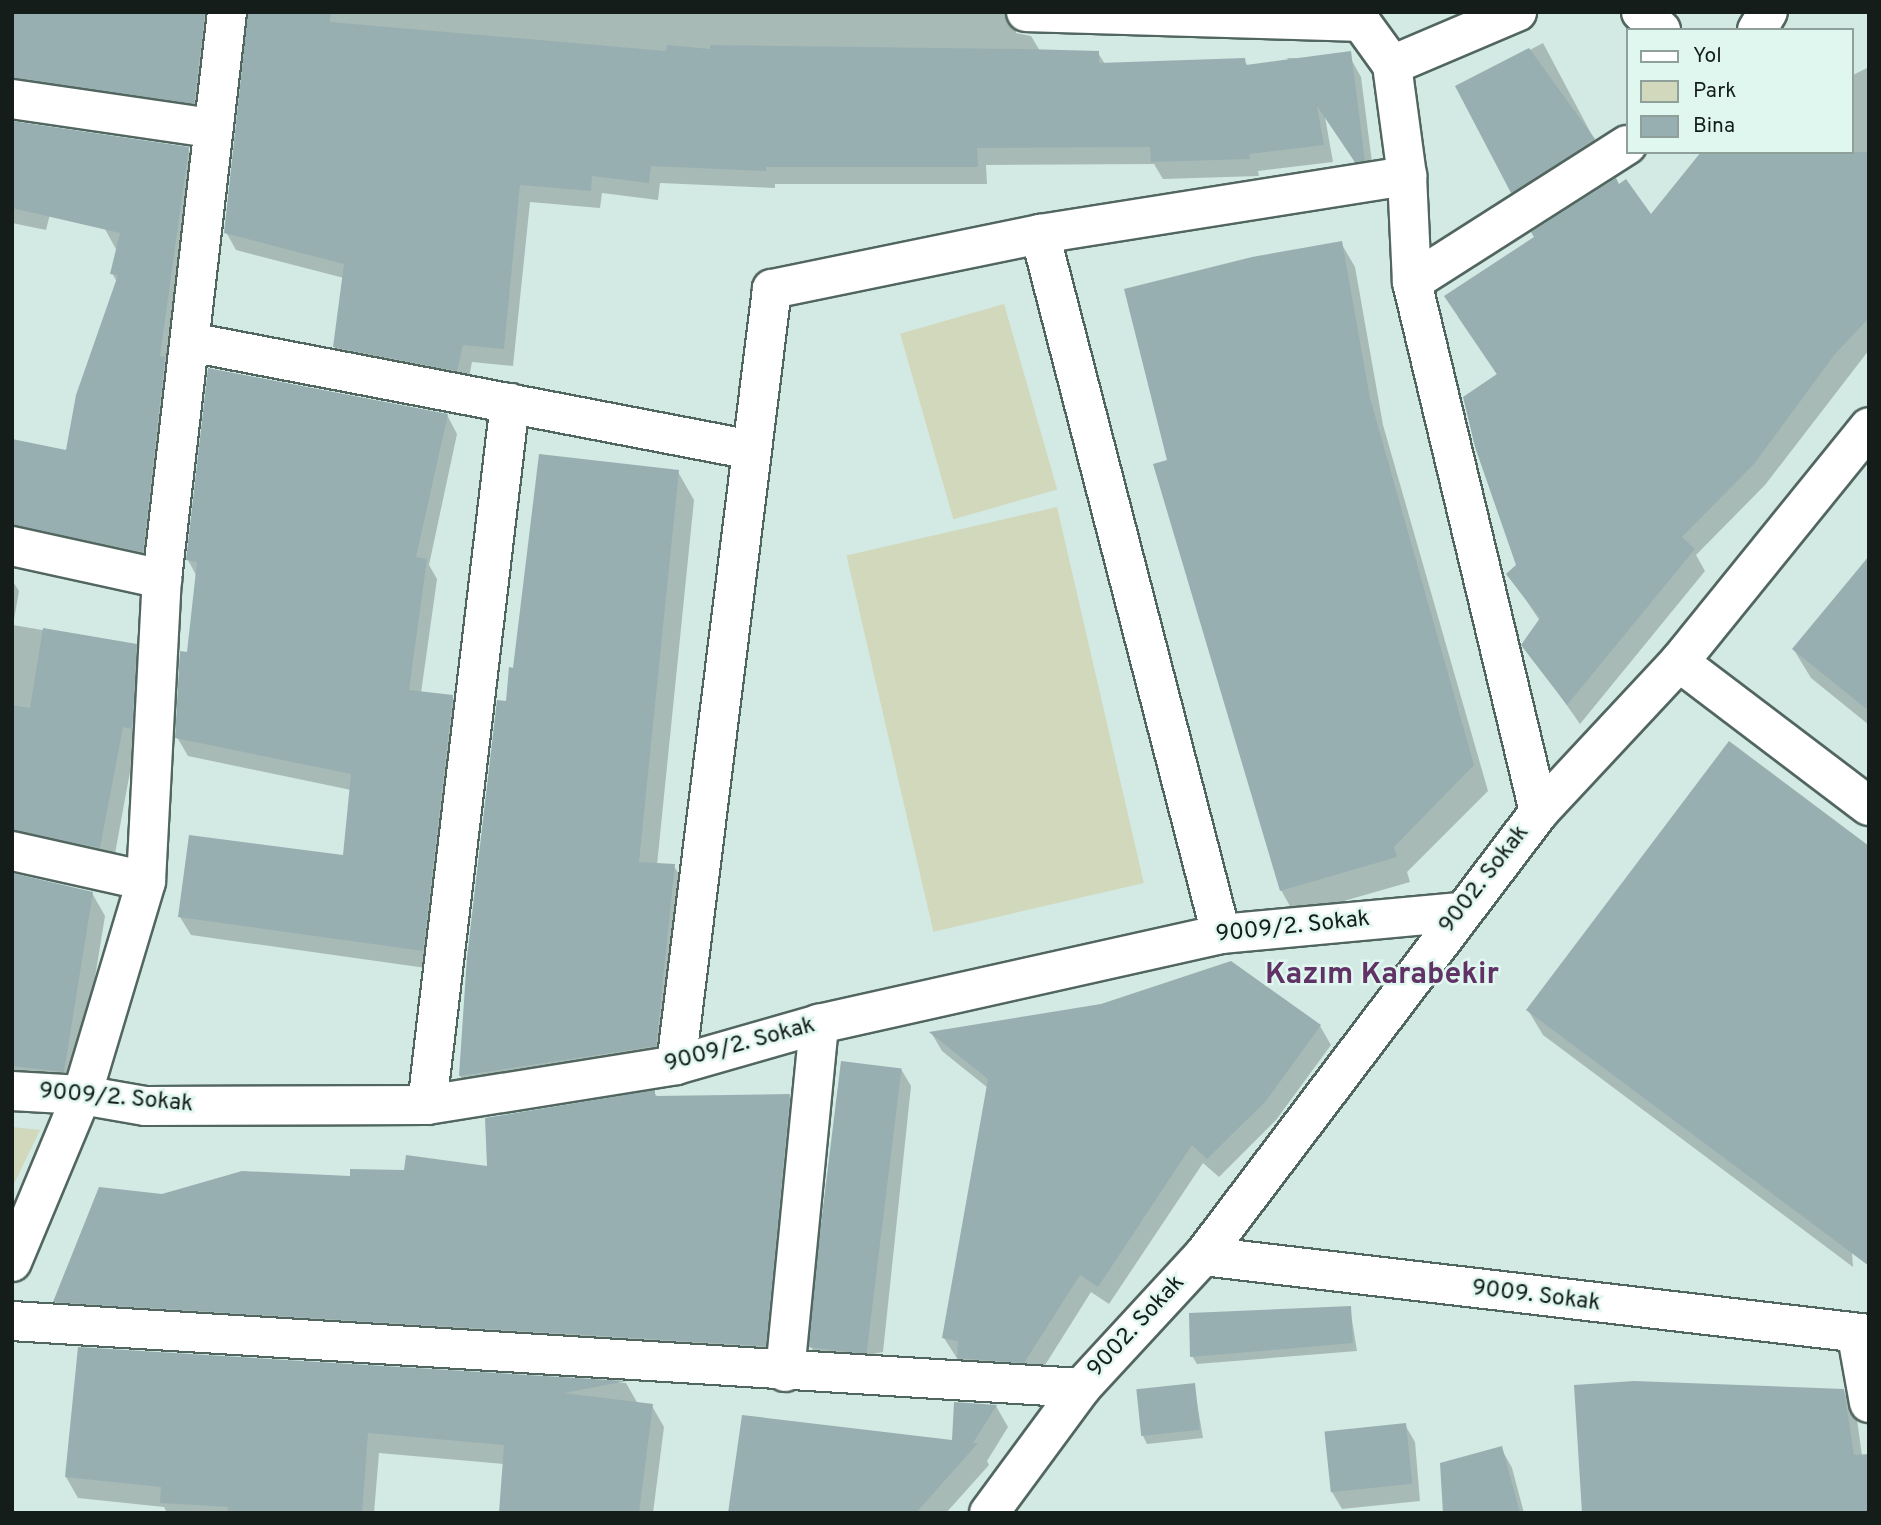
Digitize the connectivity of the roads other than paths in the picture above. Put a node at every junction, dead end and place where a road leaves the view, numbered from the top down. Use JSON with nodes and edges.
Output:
{"nodes":[{"id":1,"x":227,"y":12,"type":"edge"},
{"id":2,"x":1026,"y":12,"type":"edge"},
{"id":3,"x":1517,"y":12,"type":"edge"},
{"id":4,"x":1641,"y":12,"type":"edge"},
{"id":5,"x":1768,"y":12,"type":"edge"},
{"id":6,"x":1174,"y":13,"type":"edge"},
{"id":7,"x":1659,"y":28,"type":"edge"},
{"id":8,"x":1758,"y":28,"type":"edge"},
{"id":9,"x":1392,"y":65,"type":"junction"},
{"id":10,"x":12,"y":99,"type":"edge"},
{"id":11,"x":210,"y":128,"type":"junction"},
{"id":12,"x":1626,"y":146,"type":"edge"},
{"id":13,"x":1407,"y":176,"type":"junction"},
{"id":14,"x":1040,"y":234,"type":"junction"},
{"id":15,"x":1412,"y":282,"type":"junction"},
{"id":16,"x":190,"y":342,"type":"junction"},
{"id":17,"x":510,"y":403,"type":"junction"},
{"id":18,"x":1869,"y":427,"type":"edge"},
{"id":19,"x":752,"y":450,"type":"junction"},
{"id":20,"x":12,"y":546,"type":"edge"},
{"id":21,"x":162,"y":579,"type":"junction"},
{"id":22,"x":1679,"y":662,"type":"junction"},
{"id":23,"x":1869,"y":806,"type":"edge"},
{"id":24,"x":1538,"y":812,"type":"junction"},
{"id":25,"x":12,"y":851,"type":"edge"},
{"id":26,"x":146,"y":881,"type":"junction"},
{"id":27,"x":1460,"y":912,"type":"junction"},
{"id":28,"x":1221,"y":934,"type":"junction"},
{"id":29,"x":819,"y":1024,"type":"junction"},
{"id":30,"x":676,"y":1065,"type":"junction"},
{"id":31,"x":12,"y":1091,"type":"edge"},
{"id":32,"x":82,"y":1095,"type":"junction"},
{"id":33,"x":427,"y":1105,"type":"junction"},
{"id":34,"x":1202,"y":1256,"type":"junction"},
{"id":35,"x":12,"y":1262,"type":"edge"},
{"id":36,"x":12,"y":1321,"type":"edge"},
{"id":37,"x":1863,"y":1335,"type":"edge"},
{"id":38,"x":785,"y":1372,"type":"junction"},
{"id":39,"x":1081,"y":1388,"type":"junction"},
{"id":40,"x":1869,"y":1403,"type":"edge"},
{"id":41,"x":989,"y":1513,"type":"edge"}],
"edges":[{"from":1,"to":11,"type":"street"},
{"from":2,"to":6,"type":"street"},
{"from":3,"to":9,"type":"street"},
{"from":4,"to":7,"type":"street"},
{"from":5,"to":8,"type":"street"},
{"from":6,"to":9,"type":"street"},
{"from":9,"to":13,"type":"street"},
{"from":10,"to":11,"type":"street"},
{"from":11,"to":16,"type":"street"},
{"from":12,"to":15,"type":"street"},
{"from":13,"to":14,"type":"street"},
{"from":13,"to":15,"type":"street"},
{"from":14,"to":19,"type":"street"},
{"from":14,"to":28,"type":"street"},
{"from":15,"to":24,"type":"street"},
{"from":16,"to":17,"type":"street"},
{"from":16,"to":21,"type":"street"},
{"from":17,"to":19,"type":"street"},
{"from":17,"to":33,"type":"street"},
{"from":18,"to":22,"type":"street","name":"9002. Sokak"},
{"from":19,"to":30,"type":"street"},
{"from":20,"to":21,"type":"street"},
{"from":21,"to":26,"type":"street"},
{"from":22,"to":23,"type":"street"},
{"from":22,"to":24,"type":"street","name":"9002. Sokak"},
{"from":24,"to":27,"type":"street","name":"9002. Sokak"},
{"from":25,"to":26,"type":"street"},
{"from":26,"to":32,"type":"street"},
{"from":27,"to":28,"type":"street","name":"9009/2. Sokak"},
{"from":27,"to":34,"type":"street","name":"9002. Sokak"},
{"from":28,"to":29,"type":"street","name":"9009/2. Sokak"},
{"from":29,"to":30,"type":"street","name":"9009/2. Sokak"},
{"from":29,"to":38,"type":"street"},
{"from":30,"to":33,"type":"street","name":"9009/2. Sokak"},
{"from":31,"to":32,"type":"street","name":"9009/2. Sokak"},
{"from":32,"to":33,"type":"street","name":"9009/2. Sokak"},
{"from":32,"to":35,"type":"street"},
{"from":34,"to":37,"type":"street","name":"9009. Sokak"},
{"from":34,"to":39,"type":"street","name":"9002. Sokak"},
{"from":36,"to":38,"type":"street"},
{"from":37,"to":40,"type":"street"},
{"from":38,"to":39,"type":"street"},
{"from":39,"to":41,"type":"street","name":"9002. Sokak"}]}
